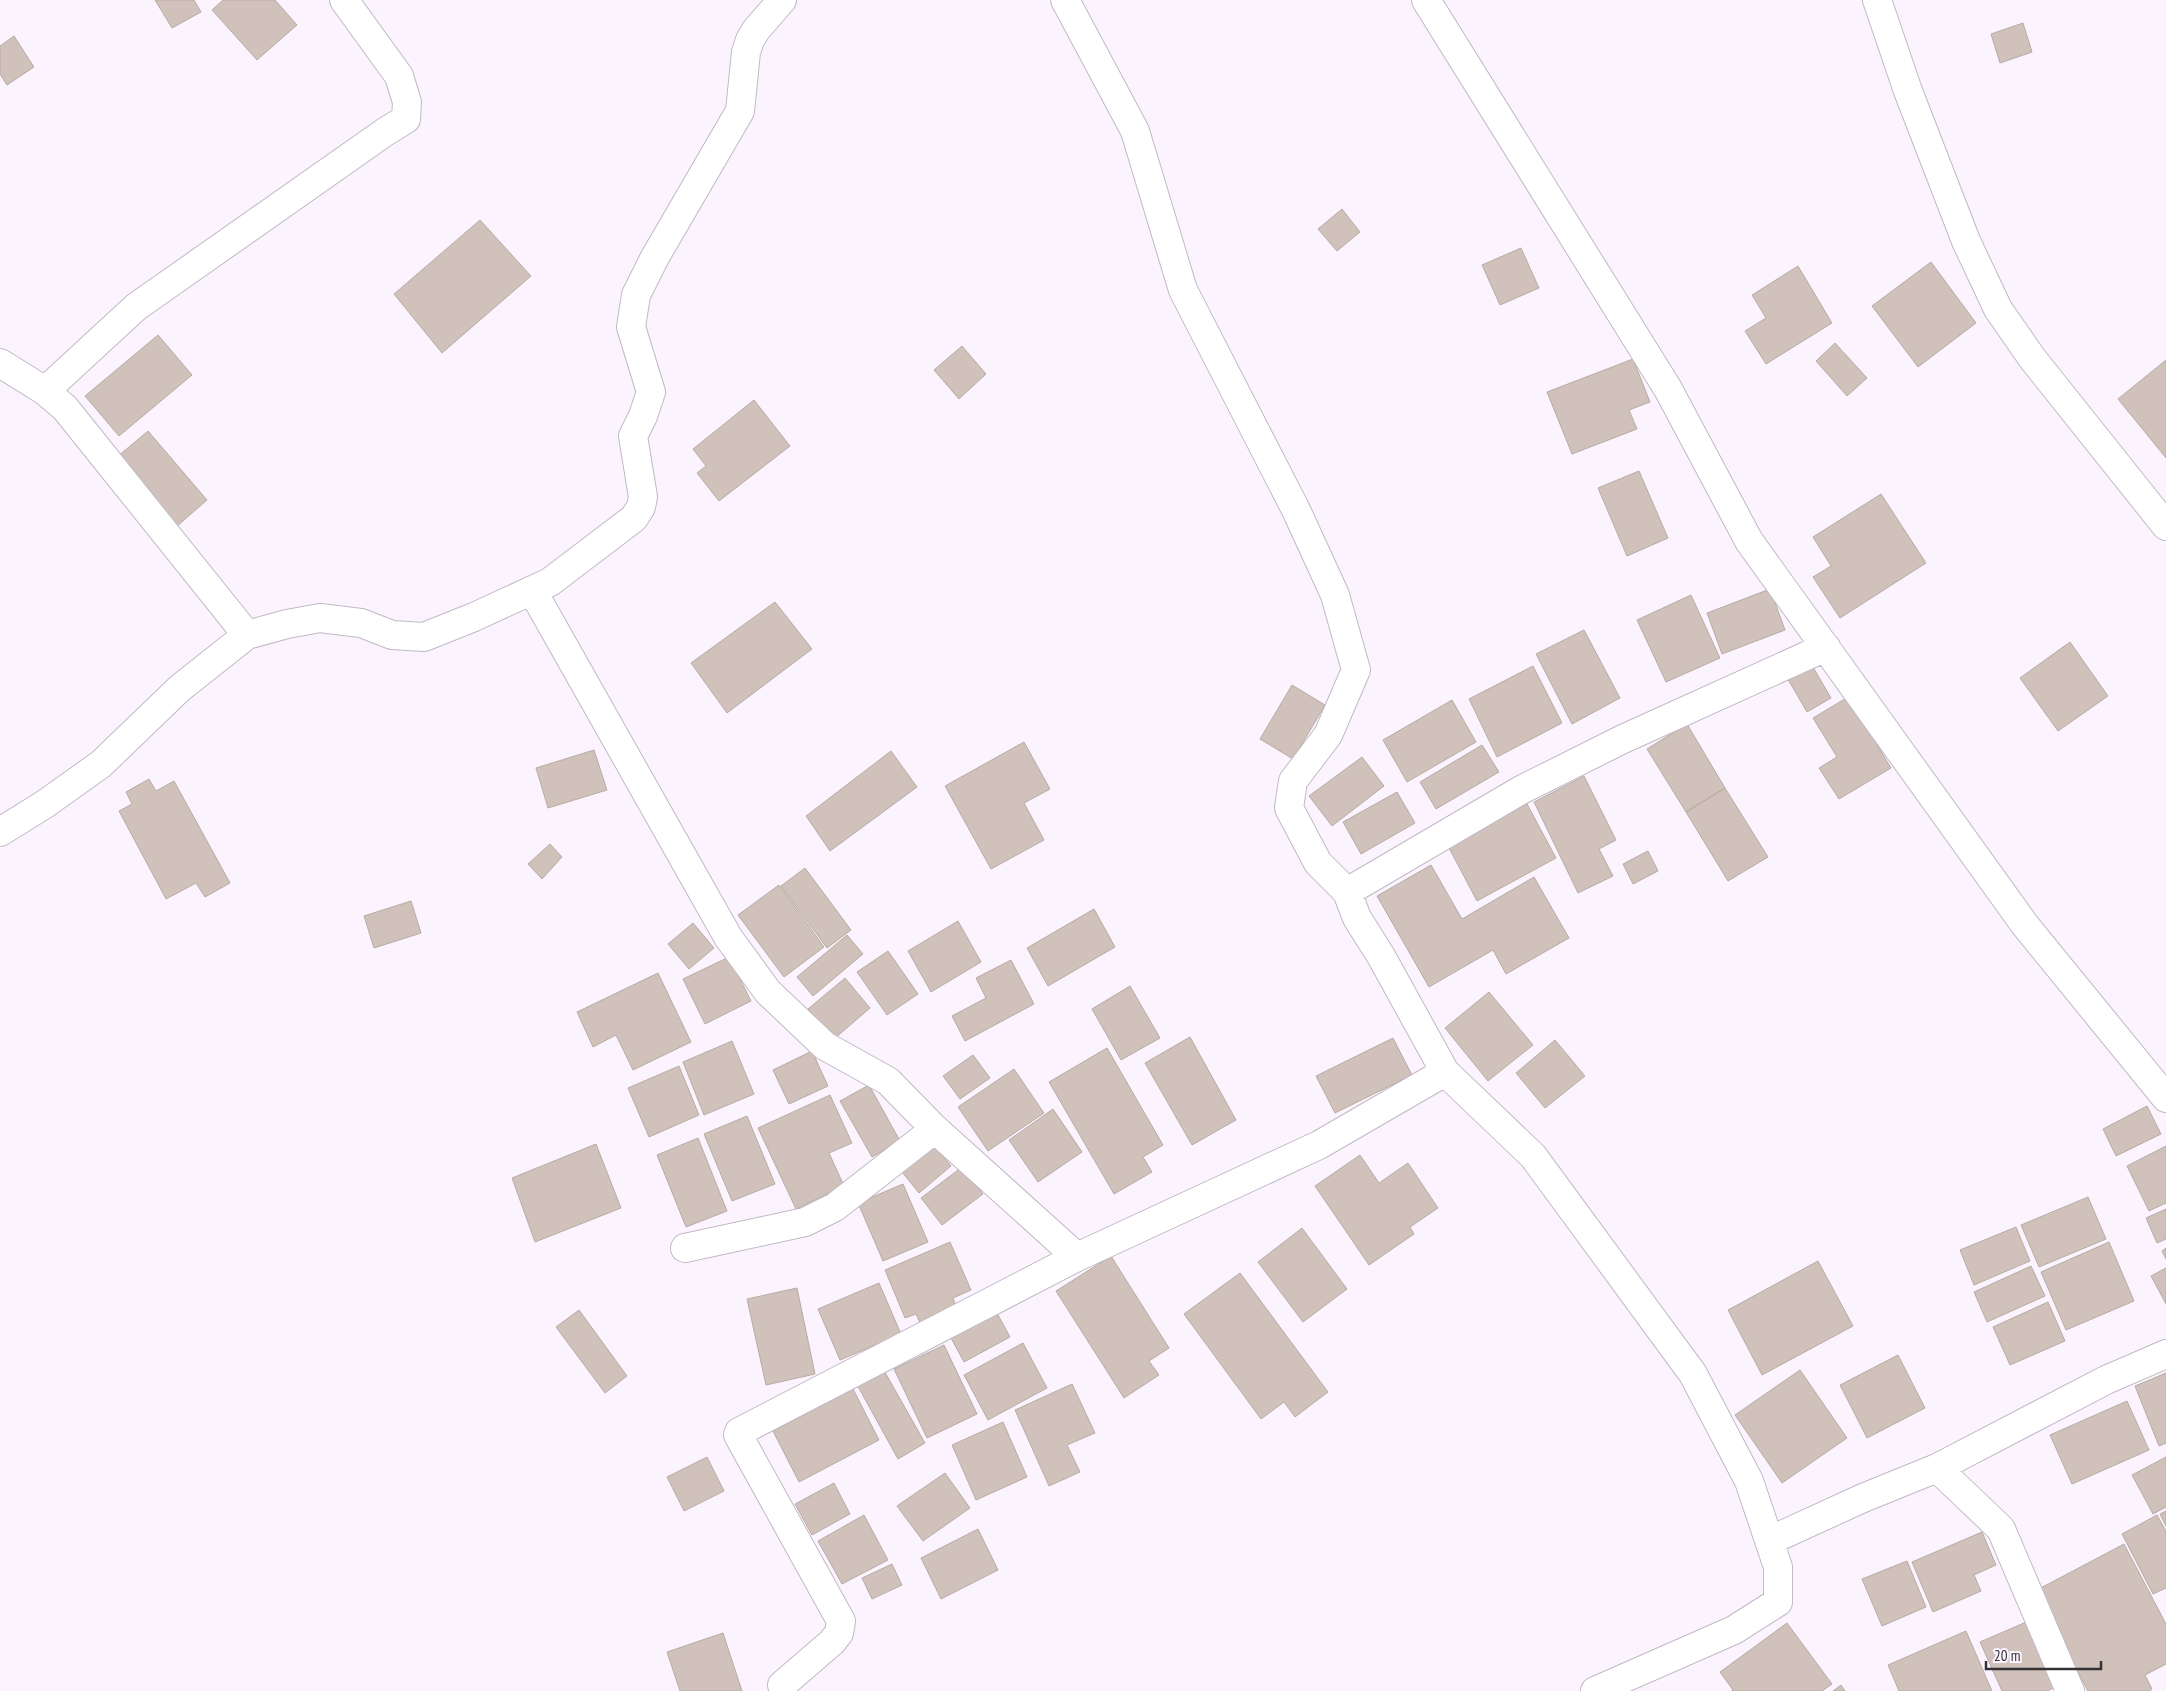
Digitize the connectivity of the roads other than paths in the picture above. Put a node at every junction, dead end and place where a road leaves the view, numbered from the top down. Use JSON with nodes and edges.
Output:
{"nodes":[{"id":1,"x":344,"y":0,"type":"edge"},
{"id":2,"x":782,"y":0,"type":"edge"},
{"id":3,"x":1065,"y":0,"type":"edge"},
{"id":4,"x":1426,"y":0,"type":"edge"},
{"id":5,"x":1877,"y":0,"type":"edge"},
{"id":6,"x":0,"y":364,"type":"edge"},
{"id":7,"x":44,"y":391,"type":"junction"},
{"id":8,"x":2166,"y":526,"type":"edge"},
{"id":9,"x":532,"y":590,"type":"junction"},
{"id":10,"x":247,"y":635,"type":"junction"},
{"id":11,"x":1826,"y":647,"type":"junction"},
{"id":12,"x":0,"y":832,"type":"edge"},
{"id":13,"x":1347,"y":892,"type":"junction"},
{"id":14,"x":1445,"y":1072,"type":"junction"},
{"id":15,"x":2166,"y":1098,"type":"edge"},
{"id":16,"x":935,"y":1129,"type":"junction"},
{"id":17,"x":685,"y":1248,"type":"dead end"},
{"id":18,"x":1076,"y":1257,"type":"junction"},
{"id":19,"x":2166,"y":1354,"type":"edge"},
{"id":20,"x":1937,"y":1468,"type":"junction"},
{"id":21,"x":1769,"y":1541,"type":"junction"},
{"id":22,"x":782,"y":1685,"type":"dead end"},
{"id":23,"x":1595,"y":1691,"type":"edge"},
{"id":24,"x":2070,"y":1691,"type":"edge"}],
"edges":[{"from":1,"to":7,"type":"street"},
{"from":2,"to":9,"type":"street"},
{"from":3,"to":13,"type":"street"},
{"from":4,"to":11,"type":"street"},
{"from":5,"to":8,"type":"street"},
{"from":6,"to":7,"type":"street"},
{"from":7,"to":10,"type":"street"},
{"from":9,"to":10,"type":"street"},
{"from":9,"to":16,"type":"street"},
{"from":10,"to":12,"type":"street"},
{"from":11,"to":13,"type":"street"},
{"from":11,"to":15,"type":"street"},
{"from":13,"to":14,"type":"street"},
{"from":14,"to":18,"type":"street"},
{"from":14,"to":21,"type":"street"},
{"from":16,"to":17,"type":"street"},
{"from":16,"to":18,"type":"street"},
{"from":18,"to":22,"type":"street"},
{"from":19,"to":20,"type":"street"},
{"from":20,"to":21,"type":"street"},
{"from":20,"to":24,"type":"street"},
{"from":21,"to":23,"type":"street"}]}
